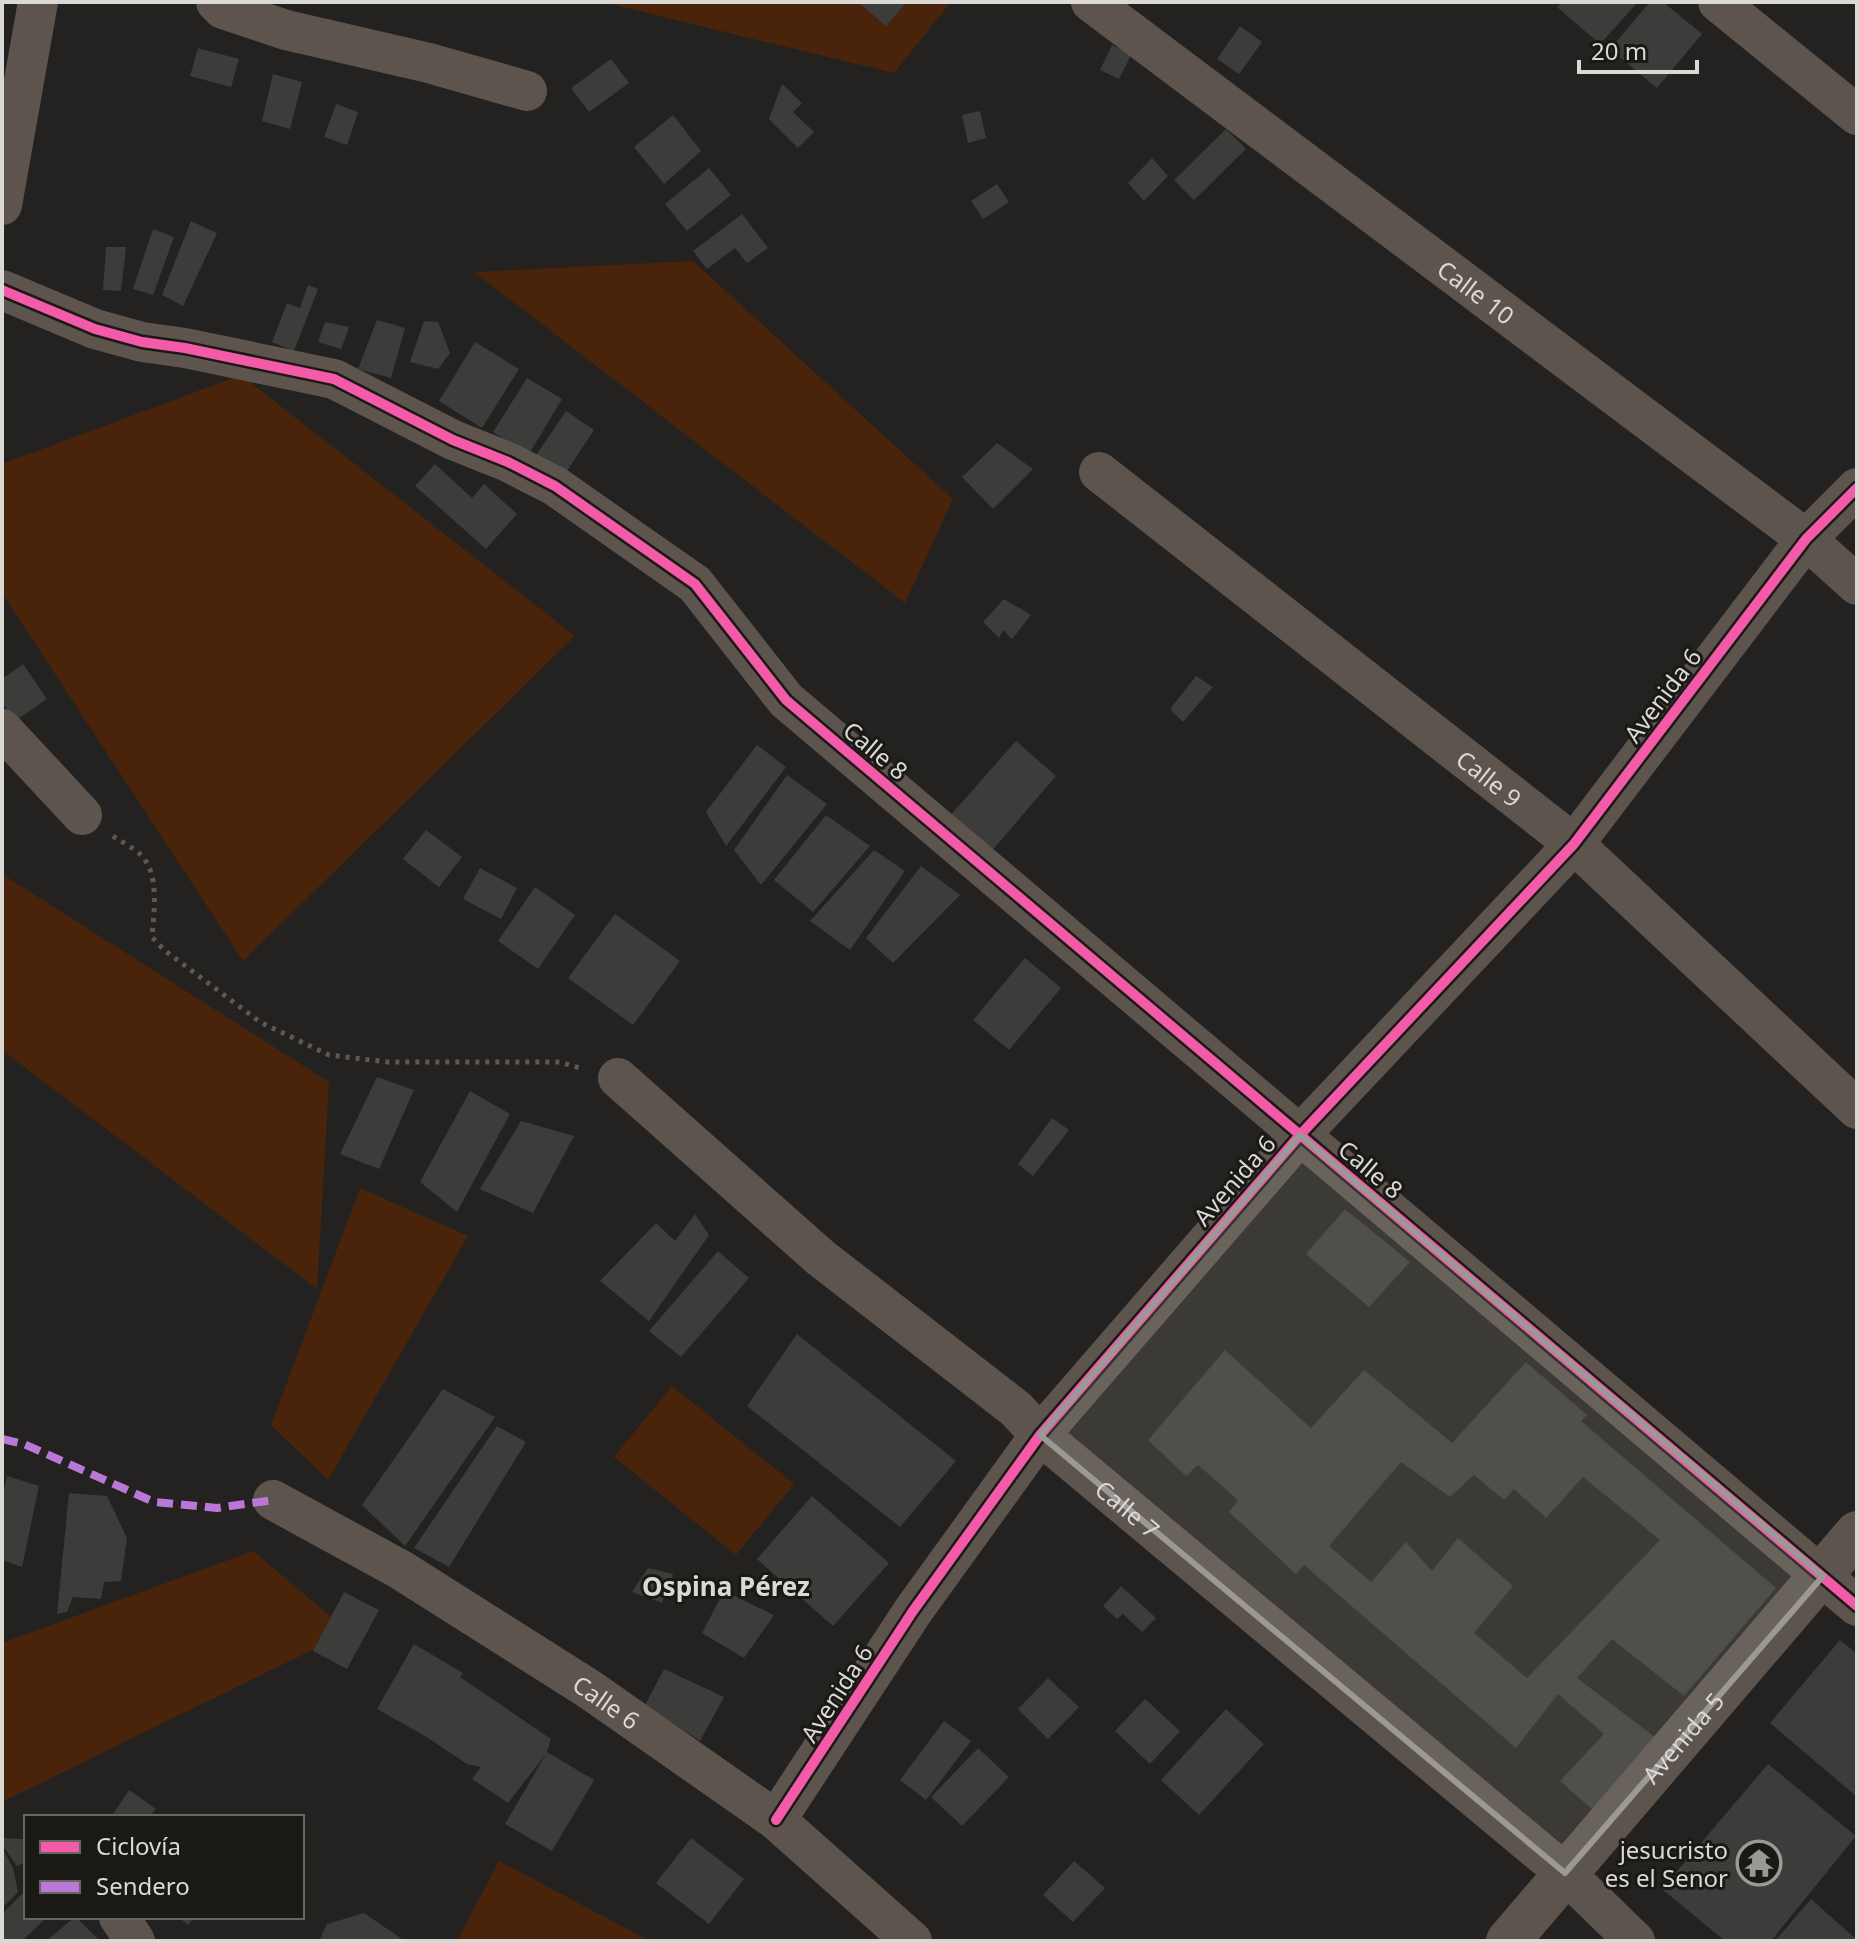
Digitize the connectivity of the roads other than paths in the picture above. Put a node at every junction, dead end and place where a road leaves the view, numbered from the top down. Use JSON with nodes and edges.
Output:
{"nodes":[{"id":1,"x":38,"y":2,"type":"edge"},
{"id":2,"x":216,"y":2,"type":"edge"},
{"id":3,"x":1091,"y":2,"type":"edge"},
{"id":4,"x":1718,"y":2,"type":"edge"},
{"id":5,"x":527,"y":91,"type":"dead end"},
{"id":6,"x":1857,"y":115,"type":"edge"},
{"id":7,"x":2,"y":205,"type":"edge"},
{"id":8,"x":2,"y":290,"type":"edge"},
{"id":9,"x":1099,"y":472,"type":"dead end"},
{"id":10,"x":1857,"y":488,"type":"edge"},
{"id":11,"x":1806,"y":539,"type":"junction"},
{"id":12,"x":1857,"y":585,"type":"edge"},
{"id":13,"x":2,"y":729,"type":"edge"},
{"id":14,"x":82,"y":815,"type":"road end"},
{"id":15,"x":1574,"y":844,"type":"junction"},
{"id":16,"x":618,"y":1078,"type":"road end"},
{"id":17,"x":1857,"y":1109,"type":"edge"},
{"id":18,"x":1300,"y":1135,"type":"junction"},
{"id":19,"x":1040,"y":1435,"type":"junction"},
{"id":20,"x":273,"y":1500,"type":"dead end"},
{"id":21,"x":1857,"y":1533,"type":"edge"},
{"id":22,"x":1823,"y":1576,"type":"junction"},
{"id":23,"x":1857,"y":1606,"type":"edge"},
{"id":24,"x":776,"y":1820,"type":"junction"},
{"id":25,"x":1565,"y":1873,"type":"junction"},
{"id":26,"x":120,"y":1919,"type":"edge"},
{"id":27,"x":906,"y":1939,"type":"edge"},
{"id":28,"x":135,"y":1941,"type":"edge"},
{"id":29,"x":1508,"y":1941,"type":"edge"},
{"id":30,"x":1635,"y":1941,"type":"edge"}],
"edges":[{"from":1,"to":7,"type":"street"},
{"from":2,"to":5,"type":"street"},
{"from":3,"to":11,"type":"street","name":"Calle 10"},
{"from":4,"to":6,"type":"street"},
{"from":8,"to":18,"type":"street","name":"Calle 8"},
{"from":9,"to":15,"type":"street","name":"Calle 9"},
{"from":10,"to":11,"type":"street","name":"Avenida 6"},
{"from":11,"to":12,"type":"street","name":"Calle 10"},
{"from":11,"to":15,"type":"street","name":"Avenida 6"},
{"from":13,"to":14,"type":"street"},
{"from":15,"to":17,"type":"street","name":"Calle 9"},
{"from":15,"to":18,"type":"street","name":"Avenida 6"},
{"from":16,"to":19,"type":"street","name":"Calle 7"},
{"from":18,"to":19,"type":"street","name":"Avenida 6"},
{"from":18,"to":22,"type":"street","name":"Calle 8"},
{"from":19,"to":24,"type":"street","name":"Avenida 6"},
{"from":19,"to":25,"type":"street","name":"Calle 7"},
{"from":20,"to":24,"type":"street","name":"Calle 6"},
{"from":21,"to":22,"type":"street","name":"Avenida 5"},
{"from":22,"to":23,"type":"street","name":"Calle 8"},
{"from":22,"to":25,"type":"street","name":"Avenida 5"},
{"from":24,"to":27,"type":"street","name":"Calle 6"},
{"from":25,"to":29,"type":"street","name":"Avenida 5"},
{"from":25,"to":30,"type":"street","name":"Calle 7"},
{"from":26,"to":28,"type":"street"}]}
